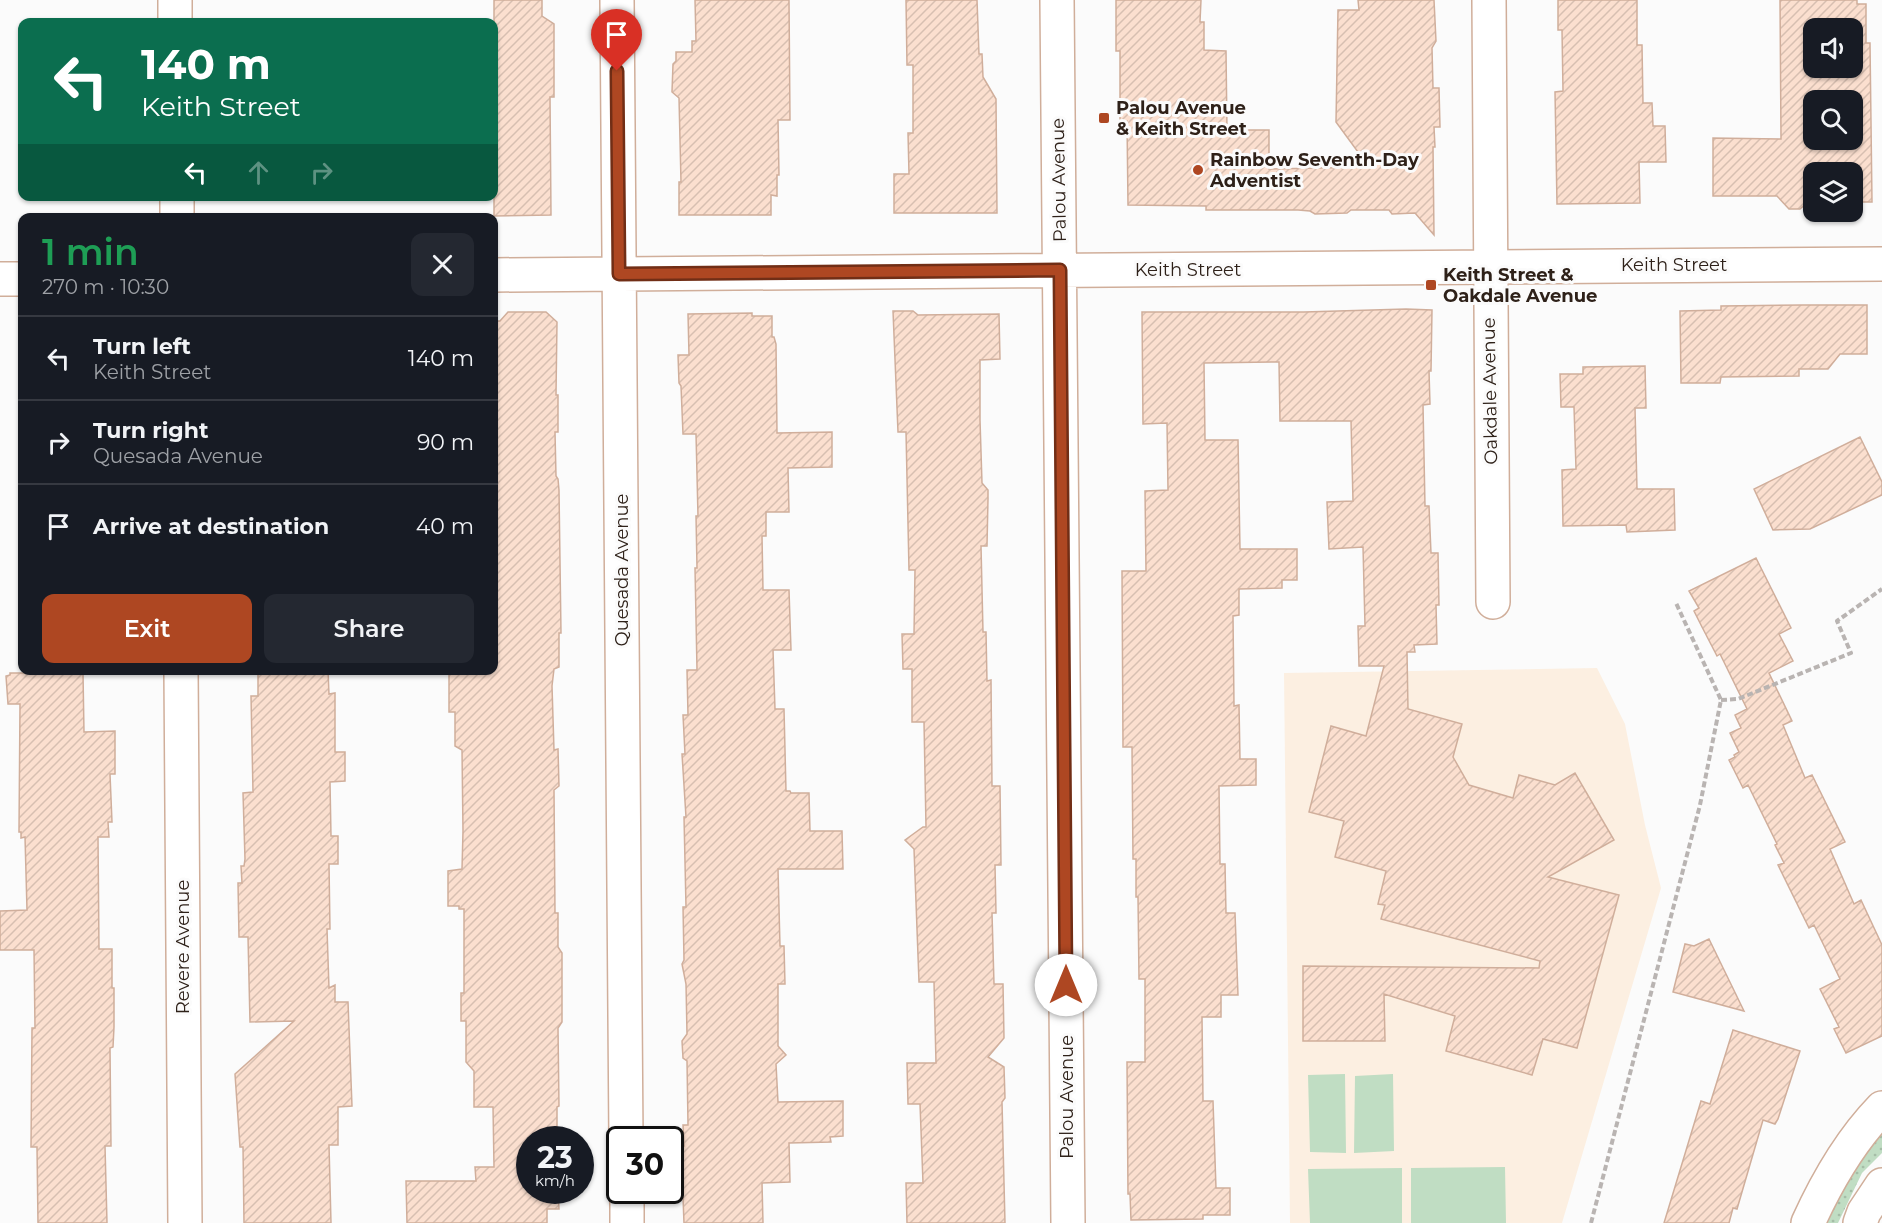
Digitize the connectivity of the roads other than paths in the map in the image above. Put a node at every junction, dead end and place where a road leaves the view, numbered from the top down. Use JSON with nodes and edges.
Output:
{"nodes":[{"id":1,"x":175,"y":0,"type":"edge"},
{"id":2,"x":616,"y":0,"type":"edge"},
{"id":3,"x":1057,"y":0,"type":"edge"},
{"id":4,"x":1489,"y":0,"type":"edge"},
{"id":5,"x":175,"y":18,"type":"edge"},
{"id":6,"x":1882,"y":264,"type":"edge"},
{"id":7,"x":1490,"y":267,"type":"junction"},
{"id":8,"x":1060,"y":270,"type":"junction"},
{"id":9,"x":619,"y":274,"type":"junction"},
{"id":10,"x":498,"y":275,"type":"edge"},
{"id":11,"x":0,"y":279,"type":"edge"},
{"id":12,"x":18,"y":279,"type":"edge"},
{"id":13,"x":1493,"y":602,"type":"dead end"},
{"id":14,"x":181,"y":675,"type":"edge"},
{"id":15,"x":1882,"y":1108,"type":"edge"},
{"id":16,"x":627,"y":1126,"type":"edge"},
{"id":17,"x":1882,"y":1185,"type":"edge"},
{"id":18,"x":627,"y":1204,"type":"edge"},
{"id":19,"x":185,"y":1223,"type":"edge"},
{"id":20,"x":627,"y":1223,"type":"edge"},
{"id":21,"x":1068,"y":1223,"type":"edge"},
{"id":22,"x":1808,"y":1223,"type":"edge"},
{"id":23,"x":1860,"y":1223,"type":"edge"}],
"edges":[{"from":1,"to":5,"type":"street"},
{"from":2,"to":9,"type":"street","name":"Quesada Avenue"},
{"from":3,"to":8,"type":"street","name":"Palou Avenue"},
{"from":4,"to":7,"type":"street","name":"Oakdale Avenue"},
{"from":6,"to":7,"type":"street","name":"Keith Street"},
{"from":7,"to":8,"type":"street","name":"Keith Street"},
{"from":7,"to":13,"type":"street","name":"Oakdale Avenue"},
{"from":8,"to":9,"type":"street","name":"Keith Street"},
{"from":8,"to":21,"type":"street","name":"Palou Avenue"},
{"from":9,"to":10,"type":"street","name":"Keith Street"},
{"from":9,"to":16,"type":"street","name":"Quesada Avenue"},
{"from":11,"to":12,"type":"street"},
{"from":14,"to":19,"type":"street","name":"Revere Avenue"},
{"from":15,"to":22,"type":"street"},
{"from":17,"to":23,"type":"street"},
{"from":18,"to":20,"type":"street"}]}
